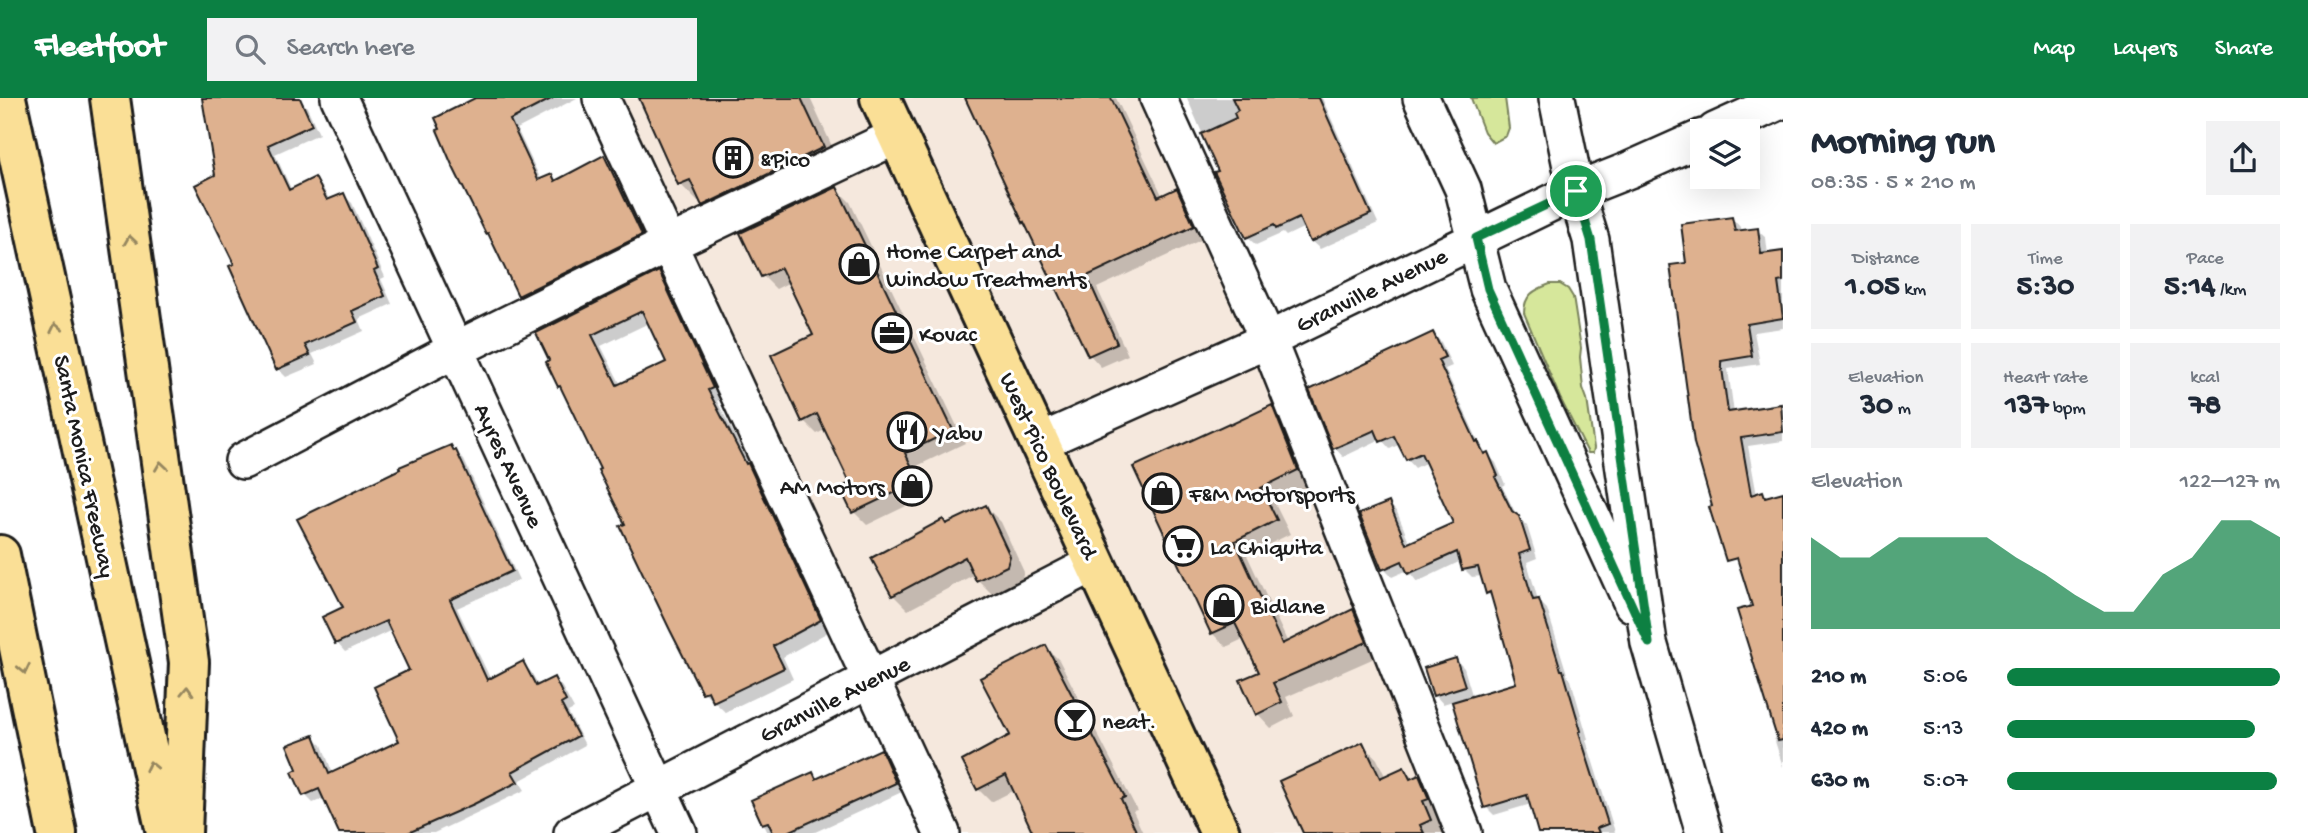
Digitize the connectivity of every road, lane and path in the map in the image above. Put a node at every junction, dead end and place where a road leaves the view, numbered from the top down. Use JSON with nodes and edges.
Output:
{"nodes":[{"id":1,"x":6,"y":98,"type":"edge"},
{"id":2,"x":110,"y":98,"type":"edge"},
{"id":3,"x":339,"y":98,"type":"edge"},
{"id":4,"x":601,"y":98,"type":"edge"},
{"id":5,"x":880,"y":98,"type":"edge"},
{"id":6,"x":1158,"y":98,"type":"edge"},
{"id":7,"x":1422,"y":98,"type":"edge"},
{"id":8,"x":1557,"y":98,"type":"edge"},
{"id":9,"x":1783,"y":100,"type":"edge"},
{"id":10,"x":1741,"y":119,"type":"edge"},
{"id":11,"x":897,"y":135,"type":"junction"},
{"id":12,"x":1690,"y":143,"type":"edge"},
{"id":13,"x":1576,"y":191,"type":"junction"},
{"id":14,"x":1476,"y":238,"type":"junction"},
{"id":15,"x":669,"y":244,"type":"junction"},
{"id":16,"x":1268,"y":340,"type":"junction"},
{"id":17,"x":457,"y":349,"type":"junction"},
{"id":18,"x":1040,"y":442,"type":"junction"},
{"id":19,"x":243,"y":461,"type":"dead end"},
{"id":20,"x":0,"y":555,"type":"edge"},
{"id":21,"x":1095,"y":563,"type":"junction"},
{"id":22,"x":1649,"y":643,"type":"junction"},
{"id":23,"x":871,"y":678,"type":"junction"},
{"id":24,"x":659,"y":789,"type":"junction"},
{"id":25,"x":57,"y":833,"type":"edge"},
{"id":26,"x":166,"y":833,"type":"edge"},
{"id":27,"x":182,"y":833,"type":"edge"},
{"id":28,"x":572,"y":833,"type":"edge"},
{"id":29,"x":679,"y":833,"type":"edge"},
{"id":30,"x":942,"y":833,"type":"edge"},
{"id":31,"x":1220,"y":833,"type":"edge"},
{"id":32,"x":1464,"y":833,"type":"edge"},
{"id":33,"x":1704,"y":833,"type":"edge"}],
"edges":[{"from":26,"to":1,"type":"main road","name":"Santa Monica Freeway","one_way":true},
{"from":27,"to":2,"type":"main road","one_way":true},
{"from":3,"to":17,"type":"street","name":"Ayres Avenue"},
{"from":4,"to":15,"type":"street"},
{"from":5,"to":11,"type":"main road","name":"West Pico Boulevard"},
{"from":6,"to":16,"type":"street"},
{"from":7,"to":14,"type":"street"},
{"from":8,"to":13,"type":"street"},
{"from":9,"to":10,"type":"street"},
{"from":11,"to":15,"type":"street"},
{"from":11,"to":18,"type":"main road","name":"West Pico Boulevard"},
{"from":12,"to":13,"type":"street","name":"Granville Avenue"},
{"from":13,"to":14,"type":"street","name":"Granville Avenue"},
{"from":13,"to":22,"type":"street"},
{"from":14,"to":16,"type":"street","name":"Granville Avenue"},
{"from":14,"to":22,"type":"street"},
{"from":15,"to":17,"type":"street"},
{"from":15,"to":23,"type":"street"},
{"from":16,"to":18,"type":"street","name":"Granville Avenue"},
{"from":16,"to":32,"type":"street"},
{"from":17,"to":19,"type":"street"},
{"from":17,"to":24,"type":"street","name":"Ayres Avenue"},
{"from":18,"to":21,"type":"main road","name":"West Pico Boulevard"},
{"from":20,"to":25,"type":"main road","one_way":true},
{"from":21,"to":23,"type":"street","name":"Granville Avenue"},
{"from":21,"to":31,"type":"main road","name":"West Pico Boulevard"},
{"from":22,"to":33,"type":"street"},
{"from":23,"to":24,"type":"street","name":"Granville Avenue"},
{"from":23,"to":30,"type":"street"},
{"from":24,"to":28,"type":"street","name":"Granville Avenue"},
{"from":24,"to":29,"type":"street","name":"Ayres Avenue"}]}
